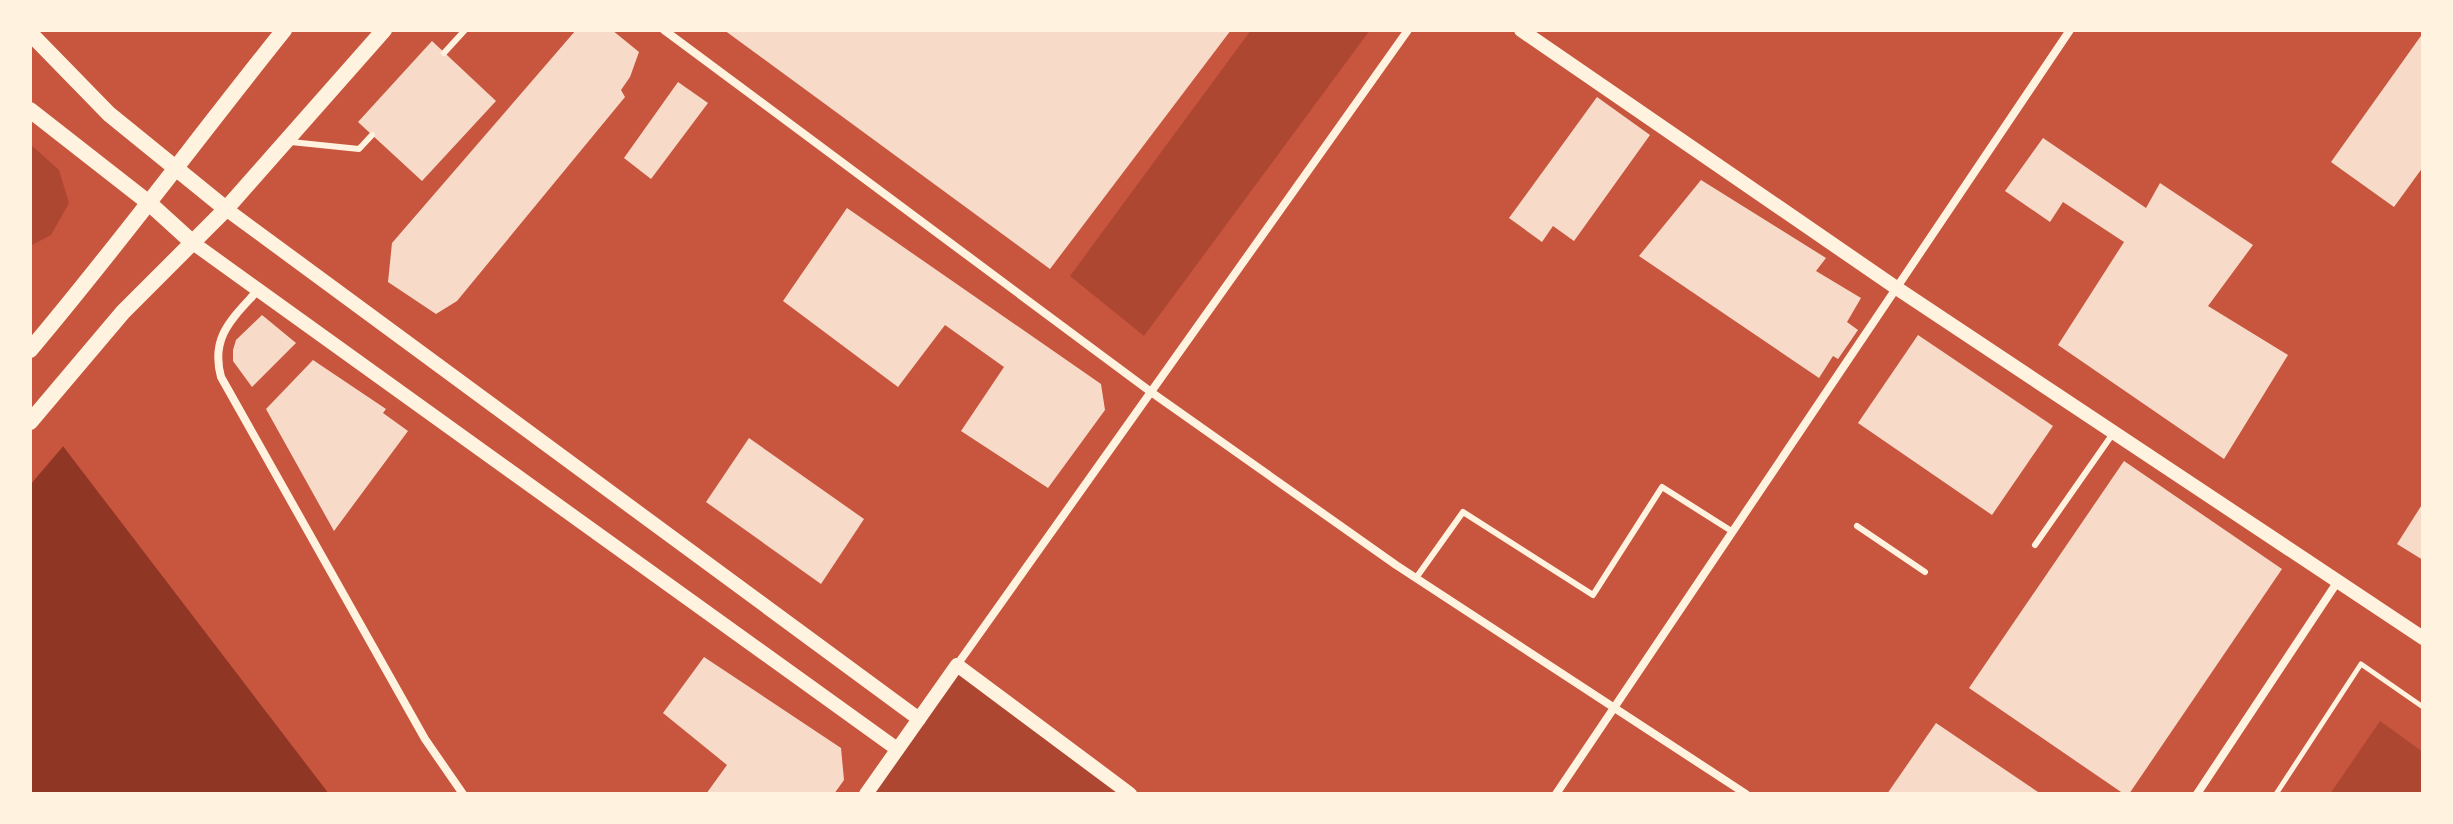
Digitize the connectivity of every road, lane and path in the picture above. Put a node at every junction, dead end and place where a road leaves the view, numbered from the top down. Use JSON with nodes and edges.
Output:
{"nodes":[{"id":1,"x":284,"y":30,"type":"edge"},
{"id":2,"x":384,"y":30,"type":"edge"},
{"id":3,"x":465,"y":30,"type":"edge"},
{"id":4,"x":664,"y":30,"type":"edge"},
{"id":5,"x":1408,"y":30,"type":"edge"},
{"id":6,"x":1521,"y":30,"type":"edge"},
{"id":7,"x":2070,"y":30,"type":"edge"},
{"id":8,"x":30,"y":33,"type":"edge"},
{"id":9,"x":444,"y":53,"type":"dead end"},
{"id":10,"x":30,"y":110,"type":"edge"},
{"id":11,"x":372,"y":135,"type":"dead end"},
{"id":12,"x":287,"y":142,"type":"junction"},
{"id":13,"x":175,"y":167,"type":"junction"},
{"id":14,"x":149,"y":203,"type":"junction"},
{"id":15,"x":226,"y":209,"type":"junction"},
{"id":16,"x":193,"y":243,"type":"junction"},
{"id":17,"x":1895,"y":287,"type":"junction"},
{"id":18,"x":258,"y":290,"type":"junction"},
{"id":19,"x":30,"y":350,"type":"edge"},
{"id":20,"x":1151,"y":392,"type":"junction"},
{"id":21,"x":30,"y":422,"type":"edge"},
{"id":22,"x":2114,"y":432,"type":"junction"},
{"id":23,"x":1857,"y":526,"type":"dead end"},
{"id":24,"x":1733,"y":532,"type":"junction"},
{"id":25,"x":2035,"y":545,"type":"dead end"},
{"id":26,"x":1925,"y":572,"type":"dead end"},
{"id":27,"x":1416,"y":578,"type":"junction"},
{"id":28,"x":2338,"y":581,"type":"junction"},
{"id":29,"x":2423,"y":638,"type":"edge"},
{"id":30,"x":957,"y":665,"type":"junction"},
{"id":31,"x":2423,"y":707,"type":"edge"},
{"id":32,"x":1615,"y":709,"type":"junction"},
{"id":33,"x":919,"y":719,"type":"junction"},
{"id":34,"x":897,"y":749,"type":"junction"},
{"id":35,"x":463,"y":794,"type":"edge"},
{"id":36,"x":866,"y":794,"type":"edge"},
{"id":37,"x":1130,"y":794,"type":"edge"},
{"id":38,"x":1556,"y":794,"type":"edge"},
{"id":39,"x":1746,"y":794,"type":"edge"},
{"id":40,"x":2197,"y":794,"type":"edge"},
{"id":41,"x":2276,"y":794,"type":"edge"}],
"edges":[{"from":1,"to":13,"type":"main road"},
{"from":2,"to":12,"type":"main road"},
{"from":3,"to":9,"type":"lane"},
{"from":4,"to":20,"type":"street"},
{"from":5,"to":20,"type":"street"},
{"from":6,"to":17,"type":"street"},
{"from":7,"to":17,"type":"street"},
{"from":8,"to":13,"type":"main road"},
{"from":10,"to":14,"type":"main road"},
{"from":11,"to":12,"type":"lane"},
{"from":12,"to":15,"type":"main road"},
{"from":13,"to":14,"type":"main road"},
{"from":13,"to":15,"type":"main road"},
{"from":14,"to":16,"type":"main road"},
{"from":14,"to":19,"type":"main road"},
{"from":15,"to":16,"type":"main road"},
{"from":15,"to":33,"type":"street"},
{"from":16,"to":18,"type":"street"},
{"from":16,"to":21,"type":"main road"},
{"from":17,"to":22,"type":"street"},
{"from":17,"to":24,"type":"street"},
{"from":18,"to":34,"type":"street"},
{"from":18,"to":35,"type":"street"},
{"from":20,"to":27,"type":"street"},
{"from":20,"to":30,"type":"street"},
{"from":22,"to":25,"type":"lane"},
{"from":22,"to":28,"type":"street"},
{"from":23,"to":26,"type":"lane"},
{"from":24,"to":27,"type":"lane"},
{"from":24,"to":32,"type":"street"},
{"from":27,"to":32,"type":"street"},
{"from":28,"to":29,"type":"street"},
{"from":28,"to":40,"type":"street"},
{"from":30,"to":33,"type":"street"},
{"from":30,"to":37,"type":"street"},
{"from":31,"to":41,"type":"path"},
{"from":32,"to":38,"type":"street"},
{"from":32,"to":39,"type":"street"},
{"from":33,"to":34,"type":"street"},
{"from":34,"to":36,"type":"street"}]}
